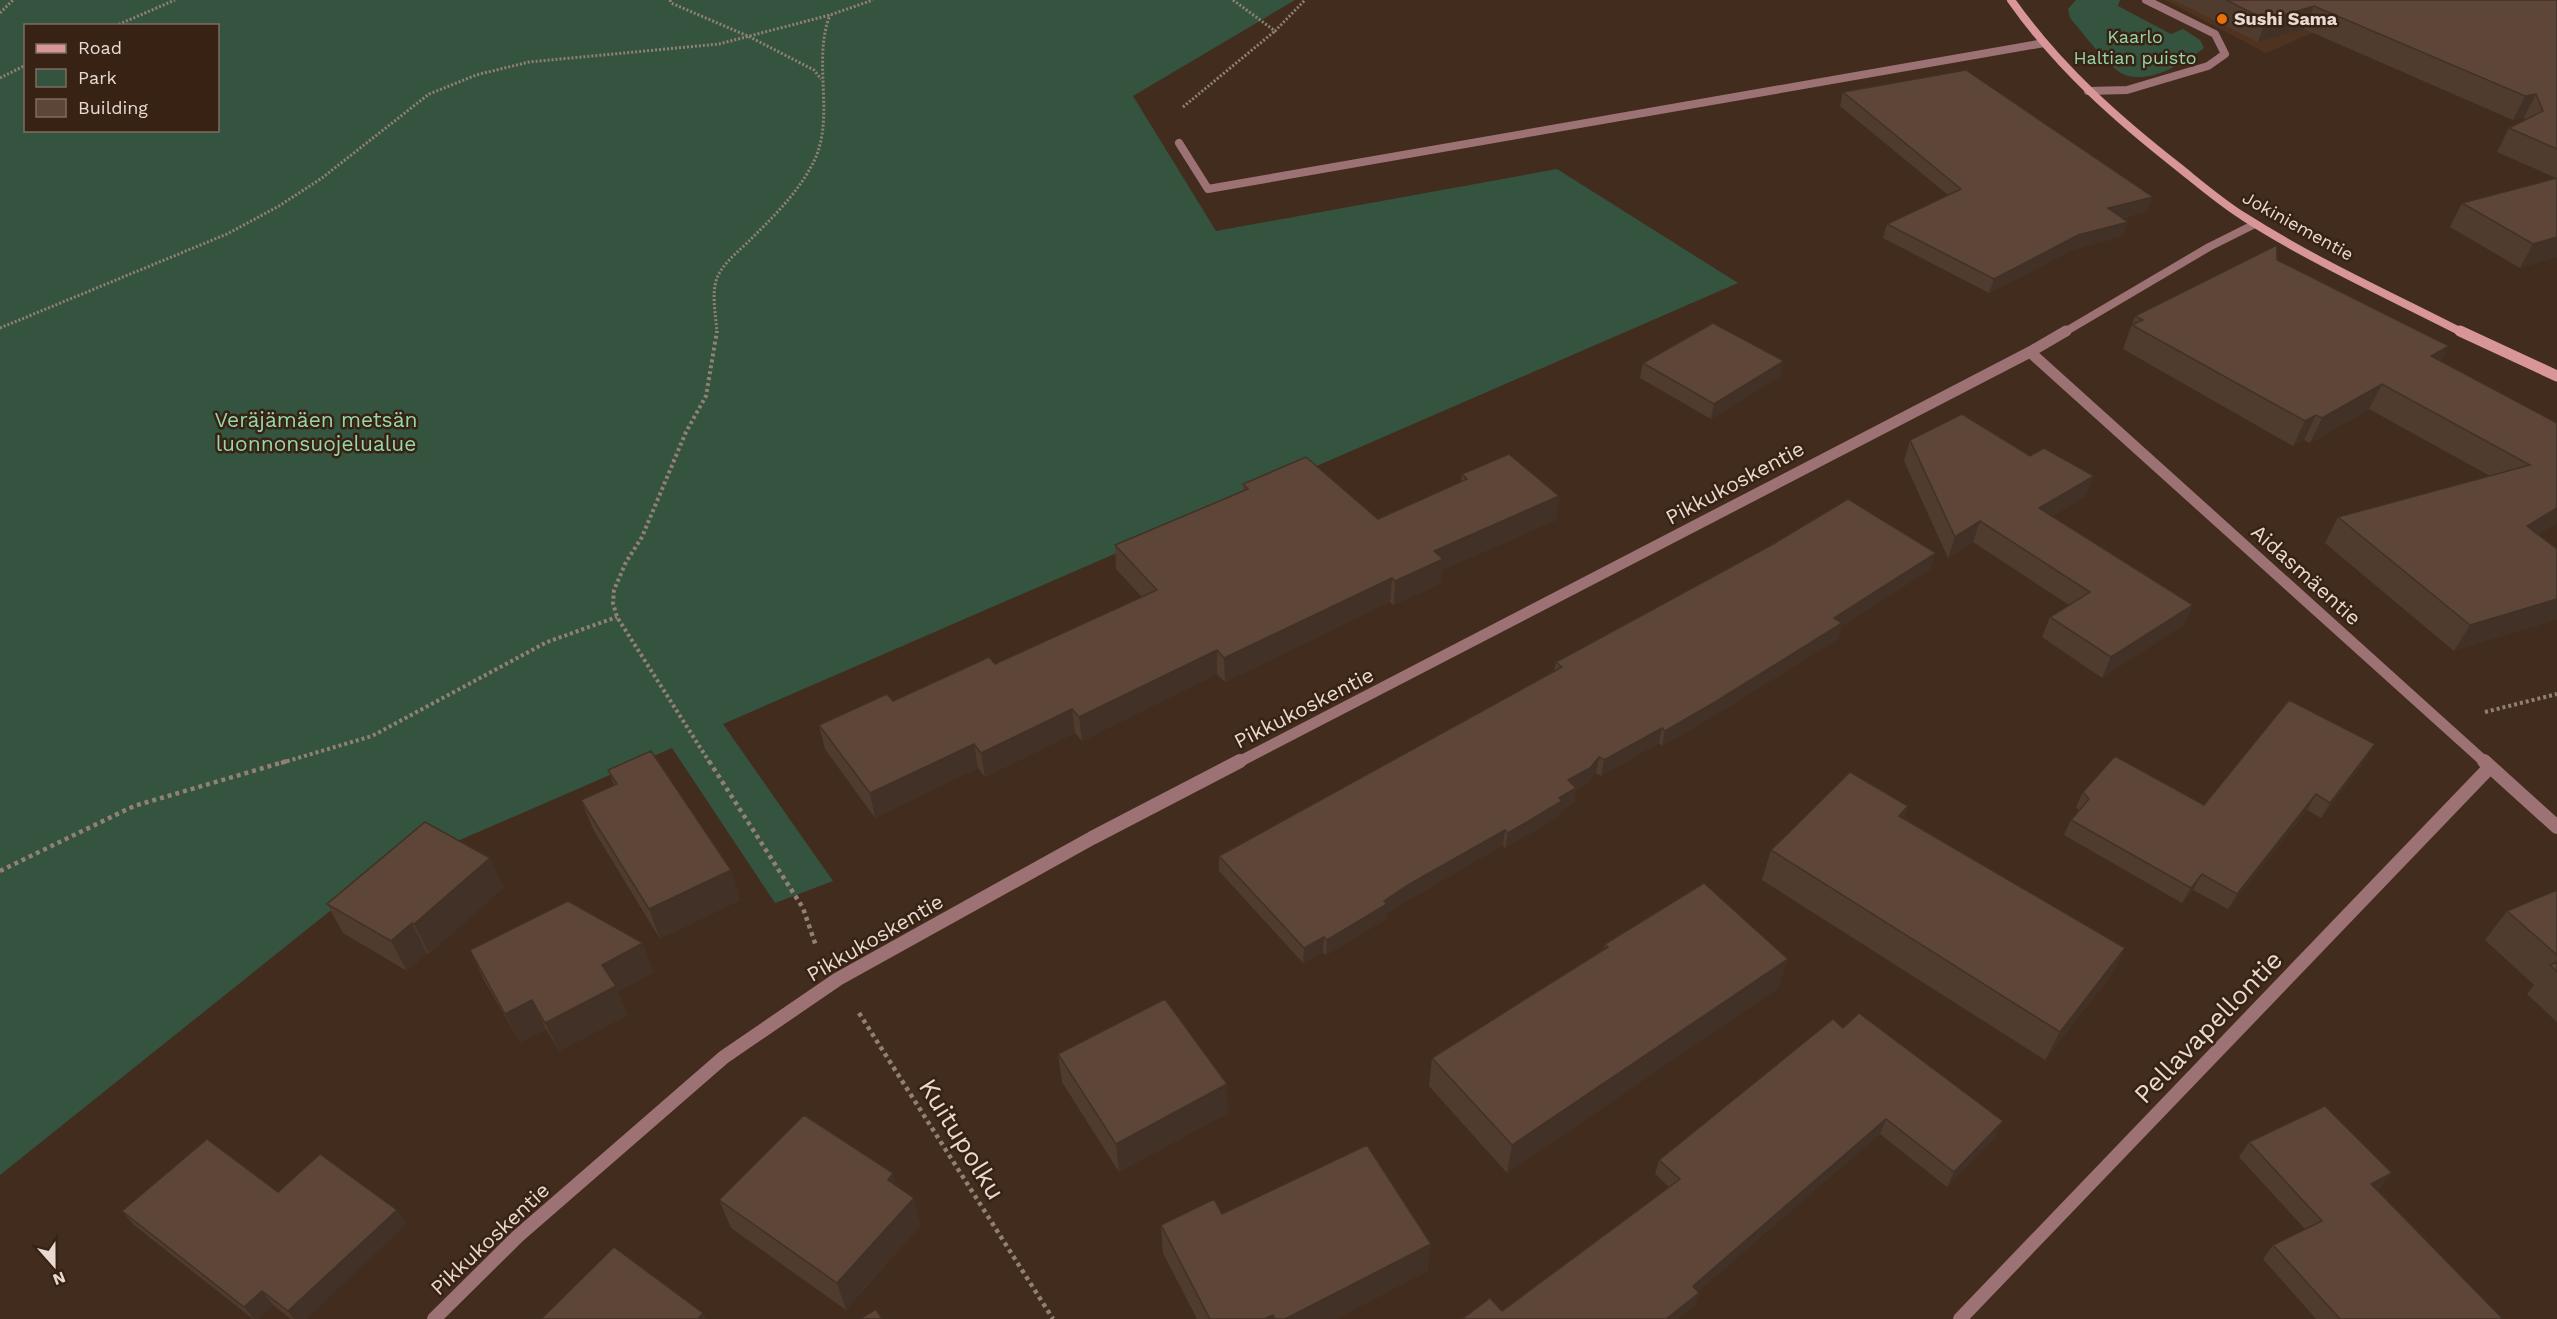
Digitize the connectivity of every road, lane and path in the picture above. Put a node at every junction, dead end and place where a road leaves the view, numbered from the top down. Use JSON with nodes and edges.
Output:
{"nodes":[{"id":1,"x":13,"y":0,"type":"edge"},
{"id":2,"x":175,"y":0,"type":"edge"},
{"id":3,"x":670,"y":0,"type":"edge"},
{"id":4,"x":873,"y":0,"type":"edge"},
{"id":5,"x":1233,"y":0,"type":"edge"},
{"id":6,"x":1305,"y":0,"type":"edge"},
{"id":7,"x":2011,"y":0,"type":"edge"},
{"id":8,"x":2146,"y":0,"type":"edge"},
{"id":9,"x":0,"y":13,"type":"edge"},
{"id":10,"x":830,"y":15,"type":"junction"},
{"id":11,"x":120,"y":24,"type":"edge"},
{"id":12,"x":1275,"y":31,"type":"junction"},
{"id":13,"x":750,"y":38,"type":"junction"},
{"id":14,"x":2044,"y":43,"type":"junction"},
{"id":15,"x":24,"y":66,"type":"edge"},
{"id":16,"x":0,"y":78,"type":"edge"},
{"id":17,"x":821,"y":80,"type":"junction"},
{"id":18,"x":2088,"y":92,"type":"junction"},
{"id":19,"x":1179,"y":143,"type":"joint"},
{"id":20,"x":2255,"y":224,"type":"junction"},
{"id":21,"x":0,"y":328,"type":"edge"},
{"id":22,"x":2030,"y":352,"type":"junction"},
{"id":23,"x":2557,"y":376,"type":"edge"},
{"id":24,"x":616,"y":617,"type":"junction"},
{"id":25,"x":2557,"y":694,"type":"edge"},
{"id":26,"x":2440,"y":722,"type":"junction"},
{"id":27,"x":2490,"y":767,"type":"junction"},
{"id":28,"x":2557,"y":827,"type":"edge"},
{"id":29,"x":0,"y":871,"type":"edge"},
{"id":30,"x":838,"y":979,"type":"junction"},
{"id":31,"x":434,"y":1319,"type":"edge"},
{"id":32,"x":1053,"y":1319,"type":"edge"},
{"id":33,"x":1960,"y":1319,"type":"edge"}],
"edges":[{"from":1,"to":9,"type":"path"},
{"from":2,"to":11,"type":"path"},
{"from":3,"to":13,"type":"path"},
{"from":4,"to":10,"type":"path"},
{"from":5,"to":12,"type":"path"},
{"from":6,"to":12,"type":"path"},
{"from":7,"to":14,"type":"street","name":"Jokiniementie"},
{"from":8,"to":18,"type":"street"},
{"from":10,"to":13,"type":"path"},
{"from":10,"to":17,"type":"path"},
{"from":12,"to":19,"type":"path"},
{"from":13,"to":17,"type":"path"},
{"from":13,"to":21,"type":"path"},
{"from":14,"to":18,"type":"street","name":"Jokiniementie"},
{"from":14,"to":19,"type":"street"},
{"from":15,"to":16,"type":"path"},
{"from":17,"to":24,"type":"path"},
{"from":18,"to":20,"type":"street","name":"Jokiniementie"},
{"from":20,"to":22,"type":"street","name":"Pikkukoskentie"},
{"from":20,"to":23,"type":"street","name":"Jokiniementie"},
{"from":22,"to":26,"type":"street","name":"Aidasmäentie"},
{"from":22,"to":30,"type":"street","name":"Pikkukoskentie"},
{"from":24,"to":29,"type":"path"},
{"from":24,"to":30,"type":"path","name":"Kuitupolku"},
{"from":25,"to":26,"type":"path"},
{"from":26,"to":27,"type":"street","name":"Aidasmäentie"},
{"from":27,"to":28,"type":"street","name":"Aidasmäentie"},
{"from":27,"to":33,"type":"street","name":"Pellavapellontie"},
{"from":30,"to":31,"type":"street","name":"Pikkukoskentie"},
{"from":30,"to":32,"type":"path","name":"Kuitupolku"}]}
